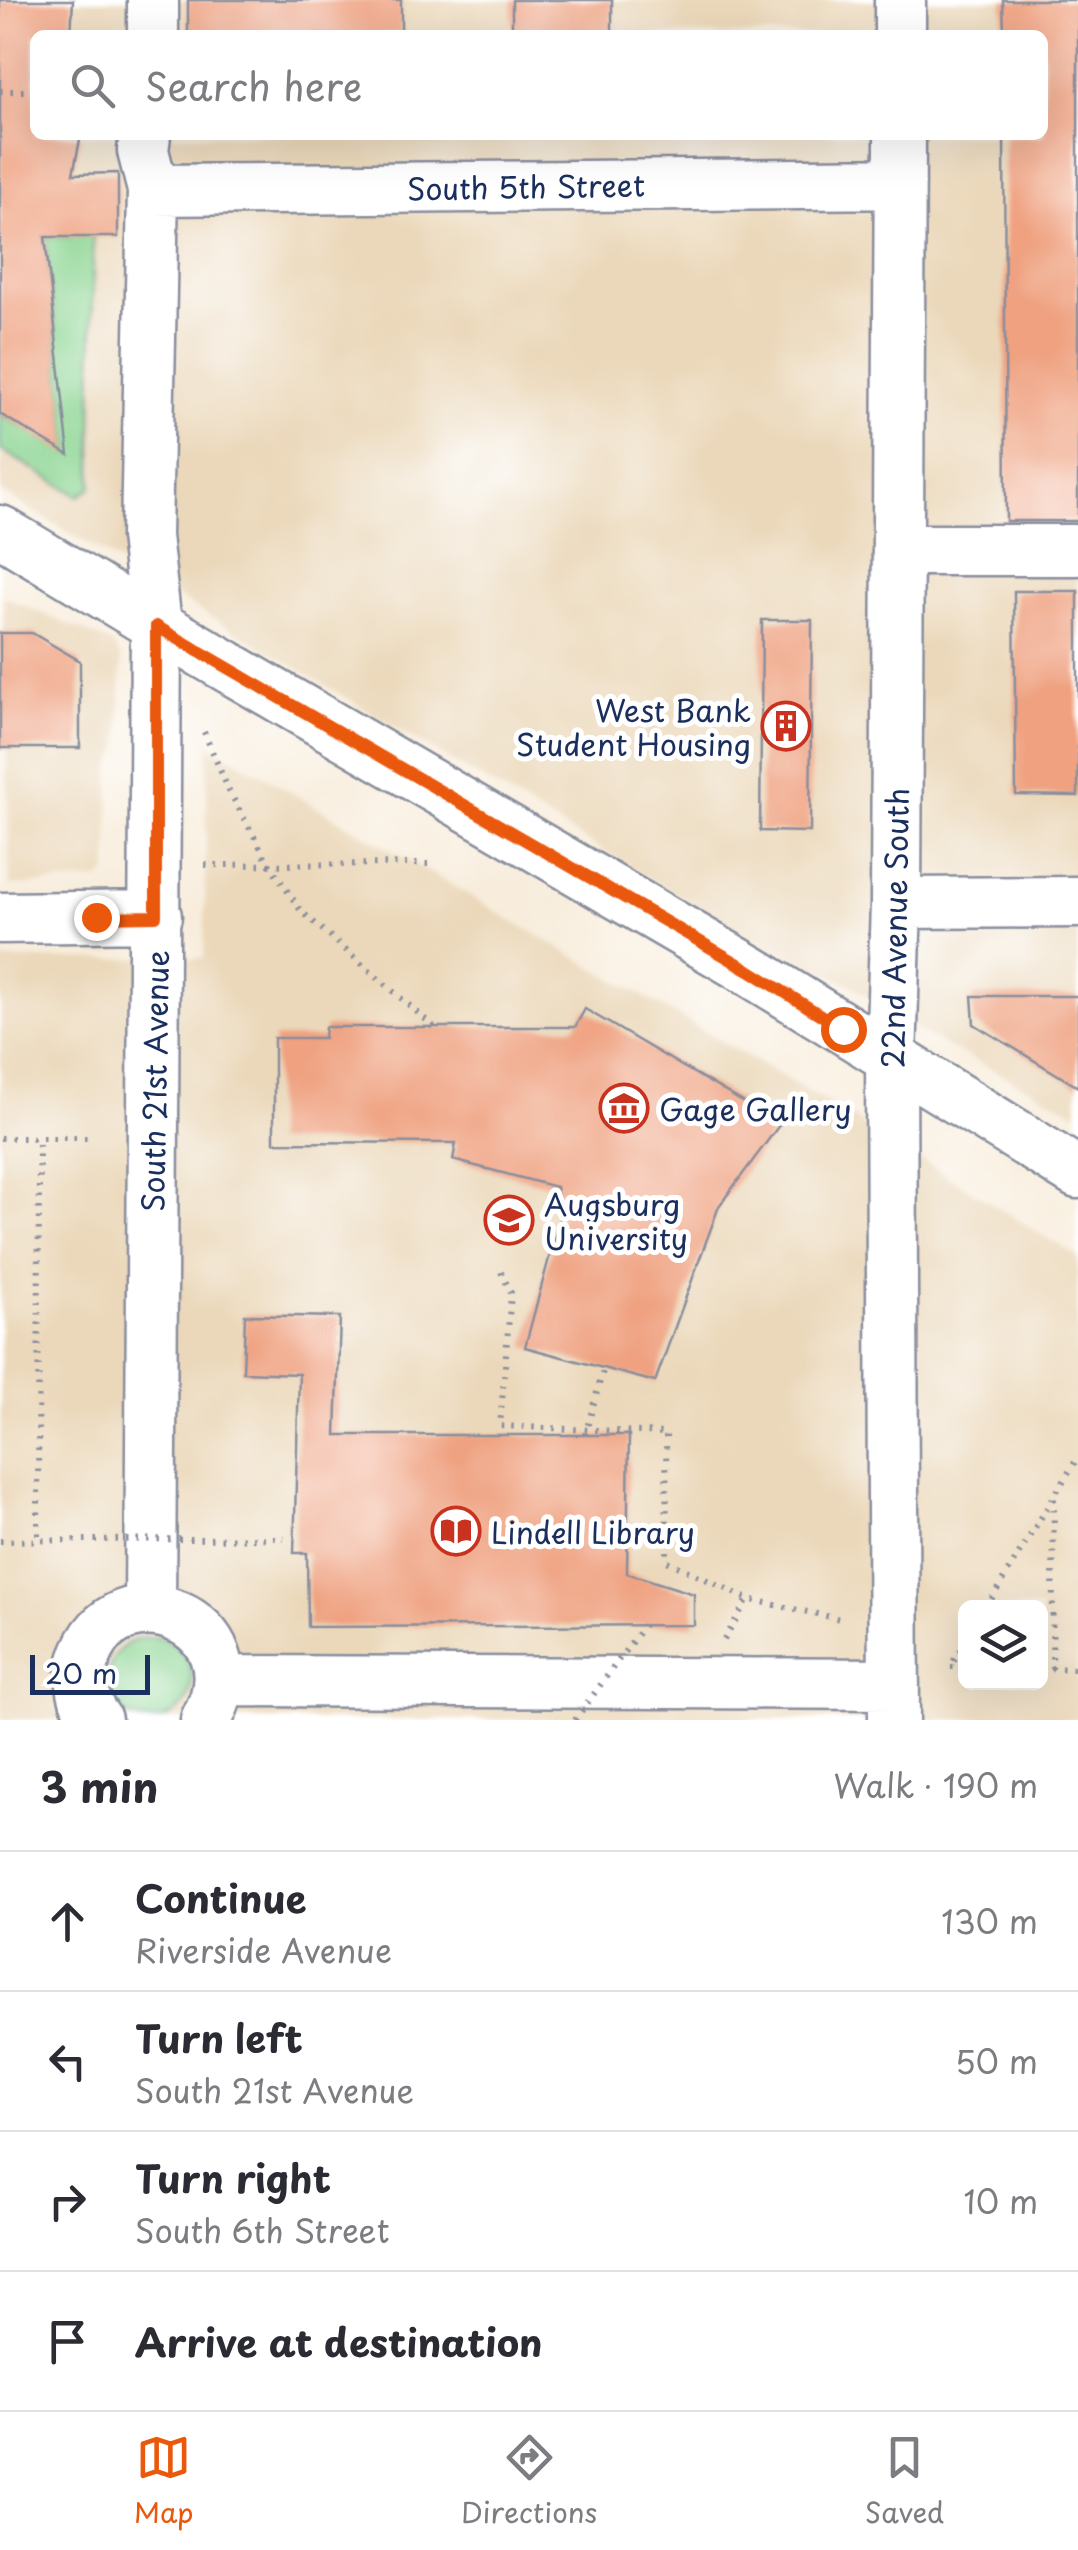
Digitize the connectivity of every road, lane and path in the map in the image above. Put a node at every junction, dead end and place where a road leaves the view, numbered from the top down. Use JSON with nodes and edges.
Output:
{"nodes":[{"id":1,"x":153,"y":0,"type":"edge"},
{"id":2,"x":900,"y":0,"type":"edge"},
{"id":3,"x":153,"y":30,"type":"edge"},
{"id":4,"x":900,"y":30,"type":"edge"},
{"id":5,"x":0,"y":91,"type":"edge"},
{"id":6,"x":30,"y":91,"type":"edge"},
{"id":7,"x":144,"y":140,"type":"edge"},
{"id":8,"x":900,"y":159,"type":"edge"},
{"id":9,"x":153,"y":190,"type":"junction"},
{"id":10,"x":0,"y":530,"type":"edge"},
{"id":11,"x":898,"y":550,"type":"junction"},
{"id":12,"x":1078,"y":550,"type":"edge"},
{"id":13,"x":156,"y":626,"type":"junction"},
{"id":14,"x":204,"y":732,"type":"dead end"},
{"id":15,"x":432,"y":864,"type":"dead end"},
{"id":16,"x":205,"y":865,"type":"dead end"},
{"id":17,"x":270,"y":865,"type":"junction"},
{"id":18,"x":1078,"y":902,"type":"edge"},
{"id":19,"x":896,"y":903,"type":"junction"},
{"id":20,"x":156,"y":916,"type":"junction"},
{"id":21,"x":0,"y":918,"type":"edge"},
{"id":22,"x":434,"y":1026,"type":"dead end"},
{"id":23,"x":891,"y":1060,"type":"junction"},
{"id":24,"x":0,"y":1138,"type":"edge"},
{"id":25,"x":39,"y":1138,"type":"junction"},
{"id":26,"x":92,"y":1138,"type":"dead end"},
{"id":27,"x":1078,"y":1173,"type":"edge"},
{"id":28,"x":501,"y":1272,"type":"dead end"},
{"id":29,"x":604,"y":1367,"type":"dead end"},
{"id":30,"x":585,"y":1435,"type":"dead end"},
{"id":31,"x":1078,"y":1457,"type":"edge"},
{"id":32,"x":1054,"y":1496,"type":"junction"},
{"id":33,"x":38,"y":1534,"type":"dead end"},
{"id":34,"x":284,"y":1538,"type":"dead end"},
{"id":35,"x":0,"y":1541,"type":"edge"},
{"id":36,"x":748,"y":1599,"type":"junction"},
{"id":37,"x":991,"y":1600,"type":"edge"},
{"id":38,"x":150,"y":1610,"type":"junction"},
{"id":39,"x":840,"y":1619,"type":"dead end"},
{"id":40,"x":644,"y":1626,"type":"dead end"},
{"id":41,"x":722,"y":1643,"type":"dead end"},
{"id":42,"x":1048,"y":1669,"type":"edge"},
{"id":43,"x":1052,"y":1669,"type":"junction"},
{"id":44,"x":1078,"y":1669,"type":"edge"},
{"id":45,"x":213,"y":1701,"type":"edge"},
{"id":46,"x":894,"y":1702,"type":"edge"},
{"id":47,"x":96,"y":1720,"type":"edge"},
{"id":48,"x":574,"y":1720,"type":"edge"}],
"edges":[{"from":1,"to":3,"type":"street"},
{"from":2,"to":4,"type":"street"},
{"from":5,"to":6,"type":"path"},
{"from":7,"to":9,"type":"street","name":"South 21st Avenue"},
{"from":8,"to":9,"type":"street","name":"South 5th Street"},
{"from":8,"to":11,"type":"street","name":"22nd Avenue South"},
{"from":9,"to":13,"type":"street","name":"South 21st Avenue"},
{"from":10,"to":13,"type":"street"},
{"from":11,"to":12,"type":"street"},
{"from":11,"to":19,"type":"street","name":"22nd Avenue South"},
{"from":13,"to":20,"type":"street","name":"South 21st Avenue"},
{"from":13,"to":23,"type":"street"},
{"from":14,"to":17,"type":"path"},
{"from":15,"to":17,"type":"path"},
{"from":16,"to":17,"type":"path"},
{"from":17,"to":22,"type":"path"},
{"from":18,"to":19,"type":"street"},
{"from":19,"to":23,"type":"street","name":"22nd Avenue South"},
{"from":20,"to":21,"type":"street"},
{"from":20,"to":38,"type":"street","name":"South 21st Avenue"},
{"from":23,"to":27,"type":"street"},
{"from":23,"to":46,"type":"street","name":"22nd Avenue South"},
{"from":24,"to":25,"type":"path"},
{"from":25,"to":26,"type":"path"},
{"from":25,"to":33,"type":"path"},
{"from":28,"to":36,"type":"path"},
{"from":29,"to":30,"type":"path","bridge":true},
{"from":31,"to":32,"type":"path"},
{"from":32,"to":37,"type":"path"},
{"from":32,"to":43,"type":"path"},
{"from":34,"to":35,"type":"path","bridge":true},
{"from":36,"to":39,"type":"path"},
{"from":36,"to":41,"type":"path"},
{"from":38,"to":45,"type":"street"},
{"from":38,"to":47,"type":"street"},
{"from":40,"to":48,"type":"path","bridge":true},
{"from":42,"to":43,"type":"path"},
{"from":43,"to":44,"type":"path"},
{"from":45,"to":46,"type":"street"}]}
